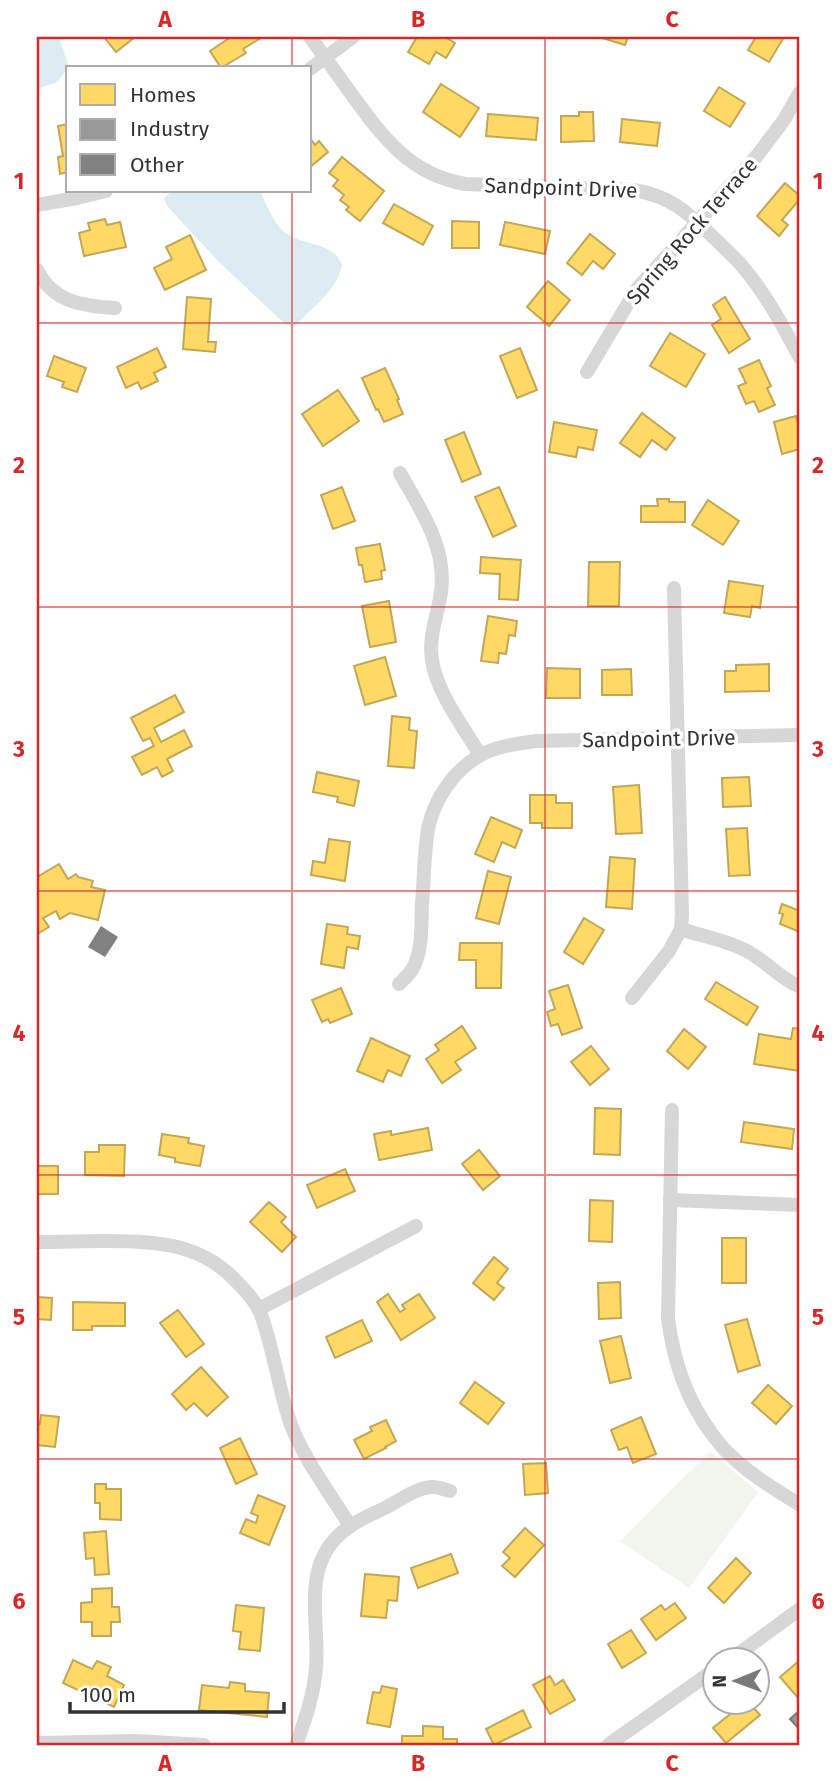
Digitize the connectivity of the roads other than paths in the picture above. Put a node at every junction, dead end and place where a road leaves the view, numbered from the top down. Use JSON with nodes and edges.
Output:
{"nodes":[{"id":1,"x":310,"y":37,"type":"edge"},
{"id":2,"x":353,"y":37,"type":"edge"},
{"id":3,"x":326,"y":58,"type":"junction"},
{"id":4,"x":312,"y":68,"type":"edge"},
{"id":5,"x":800,"y":92,"type":"edge"},
{"id":6,"x":102,"y":192,"type":"edge"},
{"id":7,"x":37,"y":205,"type":"edge"},
{"id":8,"x":697,"y":222,"type":"junction"},
{"id":9,"x":37,"y":270,"type":"edge"},
{"id":10,"x":115,"y":309,"type":"dead end"},
{"id":11,"x":800,"y":358,"type":"edge"},
{"id":12,"x":587,"y":372,"type":"dead end"},
{"id":13,"x":400,"y":473,"type":"dead end"},
{"id":14,"x":674,"y":588,"type":"dead end"},
{"id":15,"x":800,"y":735,"type":"edge"},
{"id":16,"x":677,"y":738,"type":"junction"},
{"id":17,"x":480,"y":755,"type":"junction"},
{"id":18,"x":681,"y":929,"type":"junction"},
{"id":19,"x":399,"y":984,"type":"dead end"},
{"id":20,"x":800,"y":987,"type":"edge"},
{"id":21,"x":632,"y":998,"type":"dead end"},
{"id":22,"x":672,"y":1110,"type":"dead end"},
{"id":23,"x":670,"y":1200,"type":"junction"},
{"id":24,"x":800,"y":1205,"type":"edge"},
{"id":25,"x":416,"y":1227,"type":"dead end"},
{"id":26,"x":37,"y":1242,"type":"edge"},
{"id":27,"x":259,"y":1309,"type":"junction"},
{"id":28,"x":450,"y":1491,"type":"dead end"},
{"id":29,"x":800,"y":1505,"type":"edge"},
{"id":30,"x":350,"y":1526,"type":"junction"},
{"id":31,"x":800,"y":1609,"type":"edge"},
{"id":32,"x":749,"y":1646,"type":"edge"},
{"id":33,"x":700,"y":1681,"type":"edge"},
{"id":34,"x":37,"y":1743,"type":"edge"},
{"id":35,"x":204,"y":1745,"type":"edge"},
{"id":36,"x":296,"y":1745,"type":"edge"},
{"id":37,"x":608,"y":1745,"type":"edge"}],
"edges":[{"from":1,"to":3,"type":"street","name":"Sandpoint Drive"},
{"from":2,"to":3,"type":"street"},
{"from":3,"to":4,"type":"street"},
{"from":3,"to":8,"type":"street","name":"Sandpoint Drive"},
{"from":5,"to":8,"type":"street","name":"Spring Rock Terrace"},
{"from":6,"to":7,"type":"street"},
{"from":8,"to":11,"type":"street","name":"Sandpoint Drive"},
{"from":8,"to":12,"type":"street","name":"Spring Rock Terrace"},
{"from":9,"to":10,"type":"street"},
{"from":13,"to":17,"type":"street"},
{"from":14,"to":16,"type":"street"},
{"from":15,"to":16,"type":"street","name":"Sandpoint Drive"},
{"from":16,"to":17,"type":"street","name":"Sandpoint Drive"},
{"from":16,"to":18,"type":"street"},
{"from":17,"to":19,"type":"street","name":"Sandpoint Drive"},
{"from":18,"to":20,"type":"street"},
{"from":18,"to":21,"type":"street"},
{"from":22,"to":23,"type":"street"},
{"from":23,"to":24,"type":"street"},
{"from":23,"to":29,"type":"street"},
{"from":25,"to":27,"type":"street"},
{"from":26,"to":27,"type":"street"},
{"from":27,"to":30,"type":"street"},
{"from":28,"to":30,"type":"street"},
{"from":30,"to":36,"type":"street"},
{"from":31,"to":32,"type":"street"},
{"from":33,"to":37,"type":"street"},
{"from":34,"to":35,"type":"street"}]}
